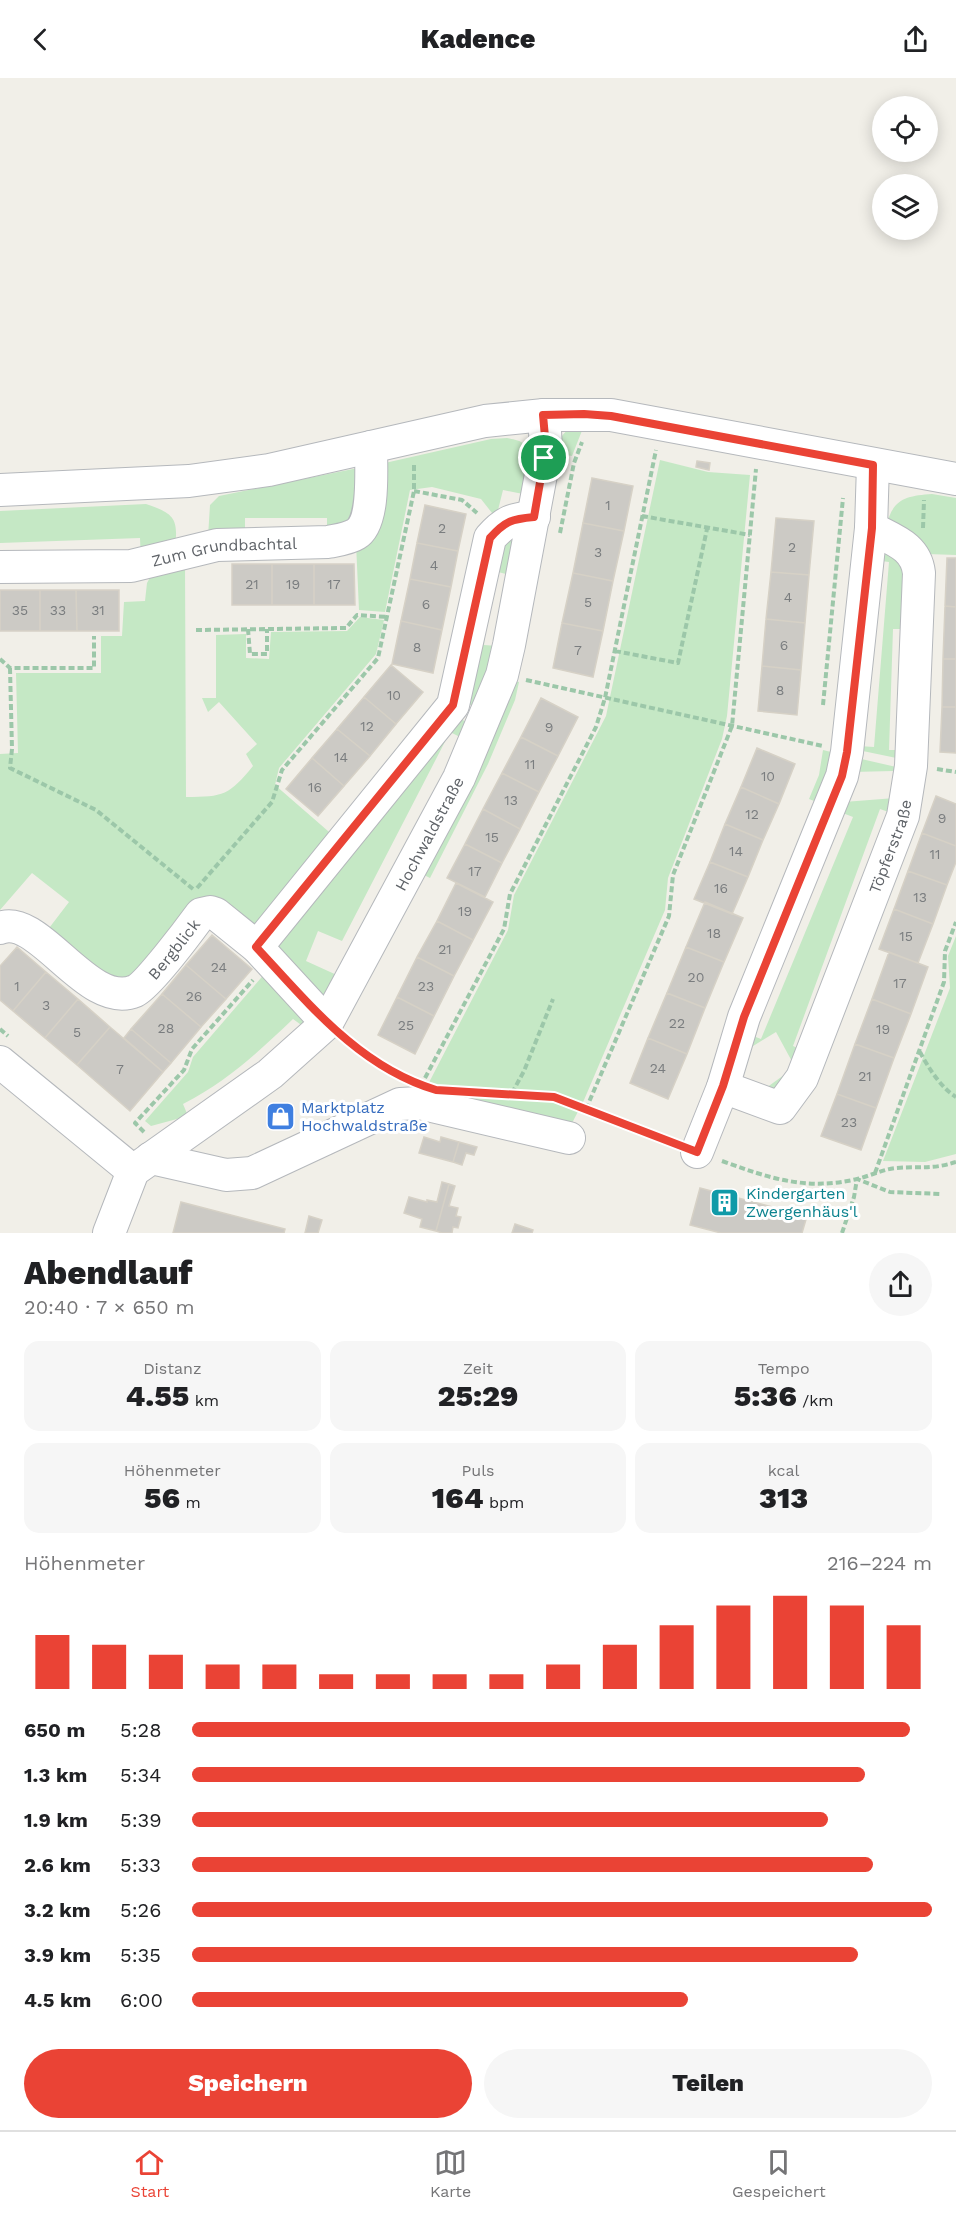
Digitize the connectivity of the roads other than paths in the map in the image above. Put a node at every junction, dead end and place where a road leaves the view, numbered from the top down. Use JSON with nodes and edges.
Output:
{"nodes":[{"id":1,"x":543,"y":415,"type":"junction"},
{"id":2,"x":371,"y":447,"type":"junction"},
{"id":3,"x":873,"y":465,"type":"junction"},
{"id":4,"x":956,"y":479,"type":"edge"},
{"id":5,"x":0,"y":490,"type":"edge"},
{"id":6,"x":534,"y":517,"type":"junction"},
{"id":7,"x":872,"y":528,"type":"junction"},
{"id":8,"x":0,"y":567,"type":"edge"},
{"id":9,"x":453,"y":705,"type":"junction"},
{"id":10,"x":484,"y":721,"type":"junction"},
{"id":11,"x":0,"y":928,"type":"edge"},
{"id":12,"x":263,"y":954,"type":"junction"},
{"id":13,"x":327,"y":1023,"type":"junction"},
{"id":14,"x":0,"y":1062,"type":"edge"},
{"id":15,"x":723,"y":1086,"type":"junction"},
{"id":16,"x":569,"y":1138,"type":"dead end"},
{"id":17,"x":697,"y":1152,"type":"road end"},
{"id":18,"x":144,"y":1155,"type":"junction"},
{"id":19,"x":109,"y":1233,"type":"edge"}],
"edges":[{"from":1,"to":2,"type":"street"},
{"from":1,"to":3,"type":"street"},
{"from":1,"to":6,"type":"street","name":"Hochwaldstraße"},
{"from":2,"to":5,"type":"street"},
{"from":2,"to":8,"type":"street","name":"Zum Grundbachtal"},
{"from":3,"to":4,"type":"street"},
{"from":3,"to":7,"type":"street"},
{"from":6,"to":9,"type":"street"},
{"from":6,"to":10,"type":"street","name":"Hochwaldstraße"},
{"from":7,"to":15,"type":"street"},
{"from":7,"to":15,"type":"street","name":"Töpferstraße"},
{"from":9,"to":10,"type":"street"},
{"from":9,"to":12,"type":"street"},
{"from":10,"to":13,"type":"street","name":"Hochwaldstraße"},
{"from":11,"to":12,"type":"street","name":"Bergblick"},
{"from":12,"to":13,"type":"street","name":"Bergblick"},
{"from":13,"to":18,"type":"street","name":"Hochwaldstraße"},
{"from":14,"to":18,"type":"street"},
{"from":15,"to":17,"type":"street"},
{"from":16,"to":18,"type":"street"},
{"from":18,"to":19,"type":"street"}]}
